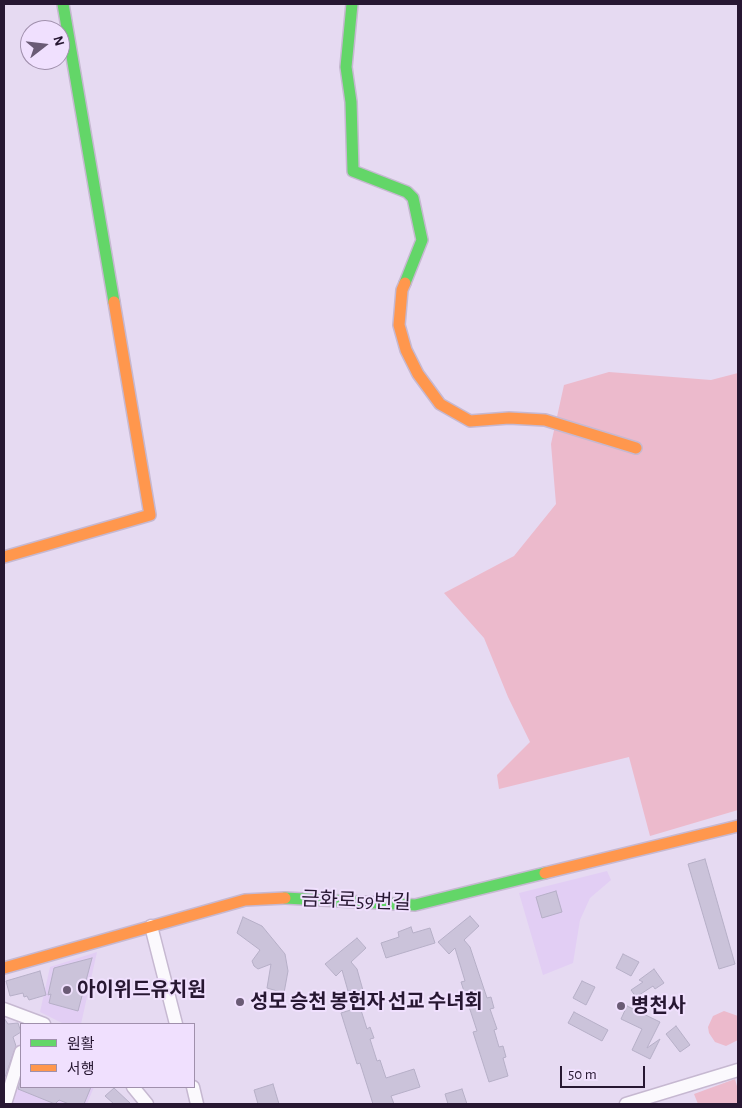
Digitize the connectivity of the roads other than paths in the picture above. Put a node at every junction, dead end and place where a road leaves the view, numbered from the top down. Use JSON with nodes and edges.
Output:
{"nodes":[{"id":1,"x":64,"y":4,"type":"edge"},
{"id":2,"x":352,"y":4,"type":"edge"},
{"id":3,"x":636,"y":448,"type":"dead end"},
{"id":4,"x":4,"y":556,"type":"edge"},
{"id":5,"x":738,"y":826,"type":"edge"},
{"id":6,"x":151,"y":926,"type":"junction"},
{"id":7,"x":4,"y":968,"type":"edge"},
{"id":8,"x":4,"y":1009,"type":"edge"},
{"id":9,"x":30,"y":1022,"type":"edge"},
{"id":10,"x":176,"y":1023,"type":"edge"},
{"id":11,"x":20,"y":1055,"type":"edge"},
{"id":12,"x":738,"y":1070,"type":"edge"},
{"id":13,"x":134,"y":1088,"type":"edge"},
{"id":14,"x":192,"y":1088,"type":"edge"},
{"id":15,"x":5,"y":1104,"type":"edge"},
{"id":16,"x":147,"y":1104,"type":"edge"},
{"id":17,"x":197,"y":1104,"type":"edge"},
{"id":18,"x":626,"y":1104,"type":"edge"}],
"edges":[{"from":1,"to":4,"type":"street"},
{"from":2,"to":3,"type":"street"},
{"from":5,"to":6,"type":"street","name":"금화로59번길"},
{"from":6,"to":7,"type":"street","name":"금화로59번길"},
{"from":6,"to":10,"type":"street"},
{"from":8,"to":9,"type":"street"},
{"from":11,"to":15,"type":"street"},
{"from":12,"to":18,"type":"street"},
{"from":13,"to":16,"type":"street"},
{"from":14,"to":17,"type":"street"}]}
